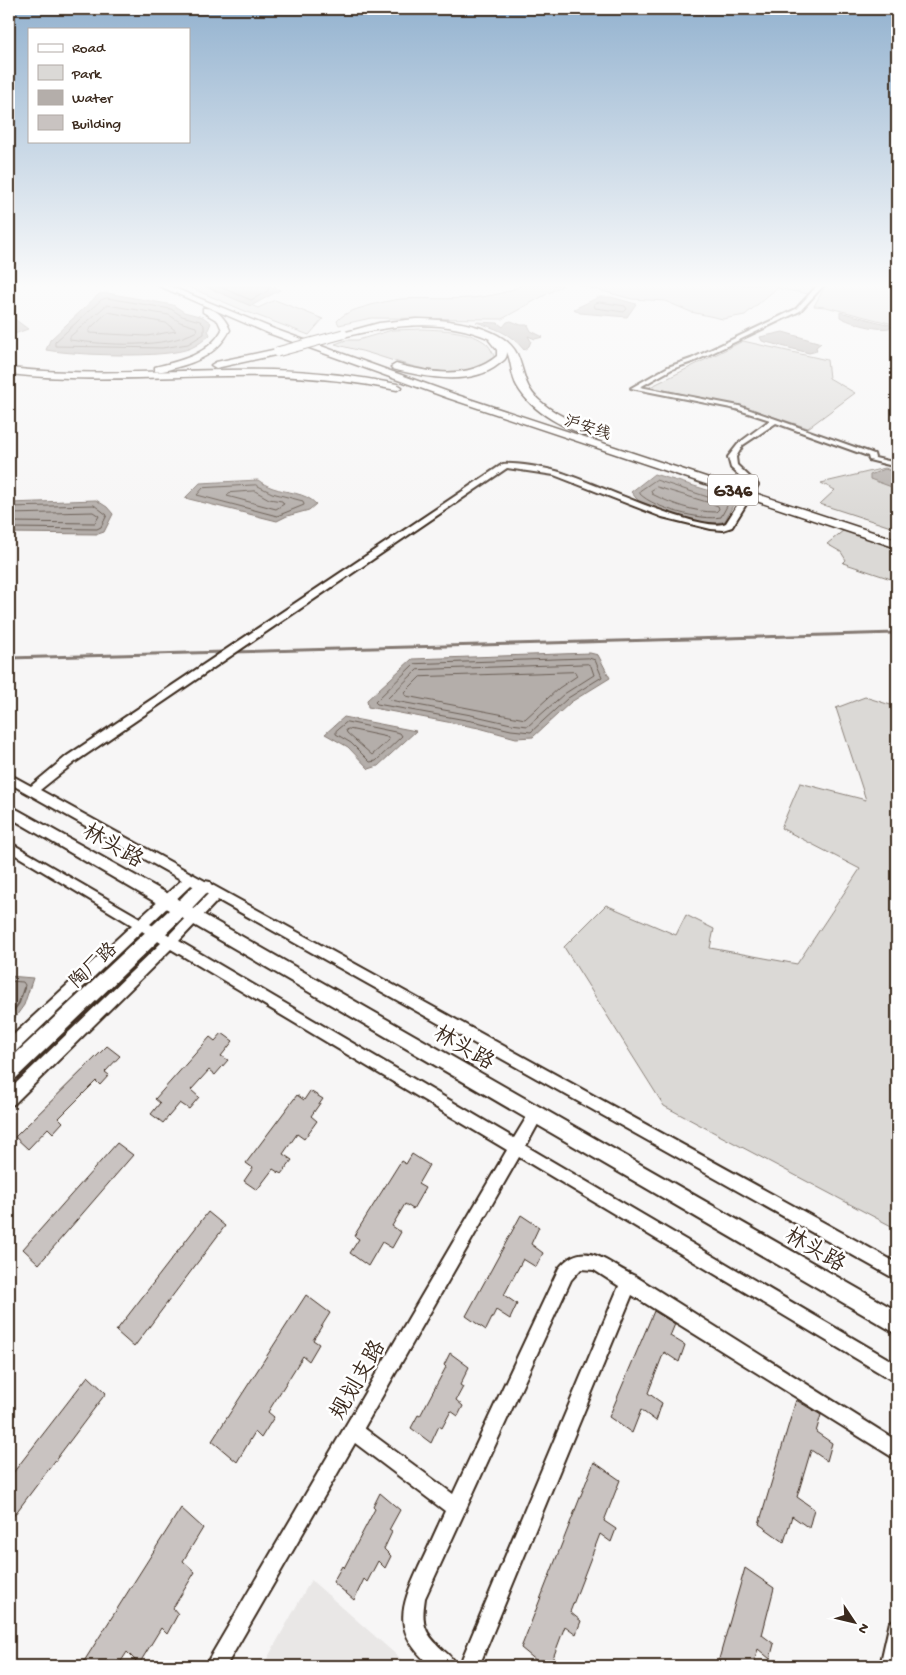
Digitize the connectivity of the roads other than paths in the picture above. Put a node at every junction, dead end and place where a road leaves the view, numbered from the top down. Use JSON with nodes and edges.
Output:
{"nodes":[{"id":1,"x":175,"y":363,"type":"edge"},
{"id":2,"x":233,"y":363,"type":"edge"},
{"id":3,"x":357,"y":363,"type":"edge"},
{"id":4,"x":373,"y":363,"type":"edge"},
{"id":5,"x":384,"y":363,"type":"edge"},
{"id":6,"x":494,"y":363,"type":"edge"},
{"id":7,"x":515,"y":363,"type":"edge"},
{"id":8,"x":684,"y":363,"type":"edge"},
{"id":9,"x":9,"y":366,"type":"edge"},
{"id":10,"x":9,"y":371,"type":"edge"},
{"id":11,"x":122,"y":376,"type":"junction"},
{"id":12,"x":775,"y":420,"type":"junction"},
{"id":13,"x":568,"y":436,"type":"junction"},
{"id":14,"x":897,"y":465,"type":"edge"},
{"id":15,"x":716,"y":478,"type":"junction"},
{"id":16,"x":749,"y":492,"type":"junction"},
{"id":17,"x":897,"y":537,"type":"edge"},
{"id":18,"x":897,"y":544,"type":"edge"},
{"id":19,"x":9,"y":778,"type":"edge"},
{"id":20,"x":32,"y":791,"type":"junction"},
{"id":21,"x":9,"y":810,"type":"edge"},
{"id":22,"x":9,"y":846,"type":"edge"},
{"id":23,"x":204,"y":887,"type":"junction"},
{"id":24,"x":180,"y":910,"type":"junction"},
{"id":25,"x":156,"y":933,"type":"junction"},
{"id":26,"x":9,"y":1048,"type":"edge"},
{"id":27,"x":9,"y":1072,"type":"edge"},
{"id":28,"x":9,"y":1099,"type":"edge"},
{"id":29,"x":536,"y":1115,"type":"junction"},
{"id":30,"x":516,"y":1148,"type":"junction"},
{"id":31,"x":897,"y":1272,"type":"edge"},
{"id":32,"x":629,"y":1282,"type":"junction"},
{"id":33,"x":897,"y":1323,"type":"edge"},
{"id":34,"x":897,"y":1374,"type":"edge"},
{"id":35,"x":352,"y":1430,"type":"junction"},
{"id":36,"x":897,"y":1451,"type":"edge"},
{"id":37,"x":456,"y":1508,"type":"junction"},
{"id":38,"x":897,"y":1629,"type":"edge"},
{"id":39,"x":215,"y":1666,"type":"edge"},
{"id":40,"x":446,"y":1666,"type":"edge"},
{"id":41,"x":469,"y":1666,"type":"edge"},
{"id":42,"x":890,"y":1666,"type":"edge"}],
"edges":[{"from":1,"to":11,"type":"highway"},
{"from":2,"to":11,"type":"highway","bridge":true},
{"from":3,"to":13,"type":"highway","name":"沪安线","number":"G346"},
{"from":4,"to":15,"type":"highway","name":"沪安线","number":"G346"},
{"from":5,"to":6,"type":"highway"},
{"from":7,"to":15,"type":"highway"},
{"from":8,"to":12,"type":"street"},
{"from":9,"to":11,"type":"highway"},
{"from":10,"to":11,"type":"highway"},
{"from":11,"to":13,"type":"highway"},
{"from":12,"to":14,"type":"street"},
{"from":12,"to":16,"type":"street"},
{"from":13,"to":16,"type":"highway","name":"沪安线","number":"G346"},
{"from":15,"to":16,"type":"highway","name":"沪安线","number":"G346"},
{"from":16,"to":17,"type":"highway","name":"沪安线","number":"G346"},
{"from":16,"to":18,"type":"highway","name":"沪安线","number":"G346"},
{"from":16,"to":20,"type":"street"},
{"from":19,"to":20,"type":"street"},
{"from":20,"to":23,"type":"street"},
{"from":21,"to":24,"type":"main road","name":"林头路"},
{"from":22,"to":25,"type":"street"},
{"from":23,"to":24,"type":"main road","name":"陶厂路"},
{"from":23,"to":31,"type":"street"},
{"from":24,"to":25,"type":"main road","name":"陶厂路"},
{"from":24,"to":29,"type":"main road","name":"林头路"},
{"from":25,"to":26,"type":"street"},
{"from":25,"to":27,"type":"main road","name":"陶厂路"},
{"from":25,"to":28,"type":"street"},
{"from":25,"to":30,"type":"street"},
{"from":29,"to":30,"type":"street","name":"规划支路"},
{"from":29,"to":33,"type":"main road","name":"林头路"},
{"from":30,"to":34,"type":"street"},
{"from":30,"to":35,"type":"street","name":"规划支路"},
{"from":32,"to":36,"type":"street"},
{"from":32,"to":37,"type":"street"},
{"from":32,"to":41,"type":"street"},
{"from":35,"to":37,"type":"street"},
{"from":35,"to":39,"type":"street","name":"规划支路"},
{"from":37,"to":40,"type":"street"},
{"from":38,"to":42,"type":"street"}]}
